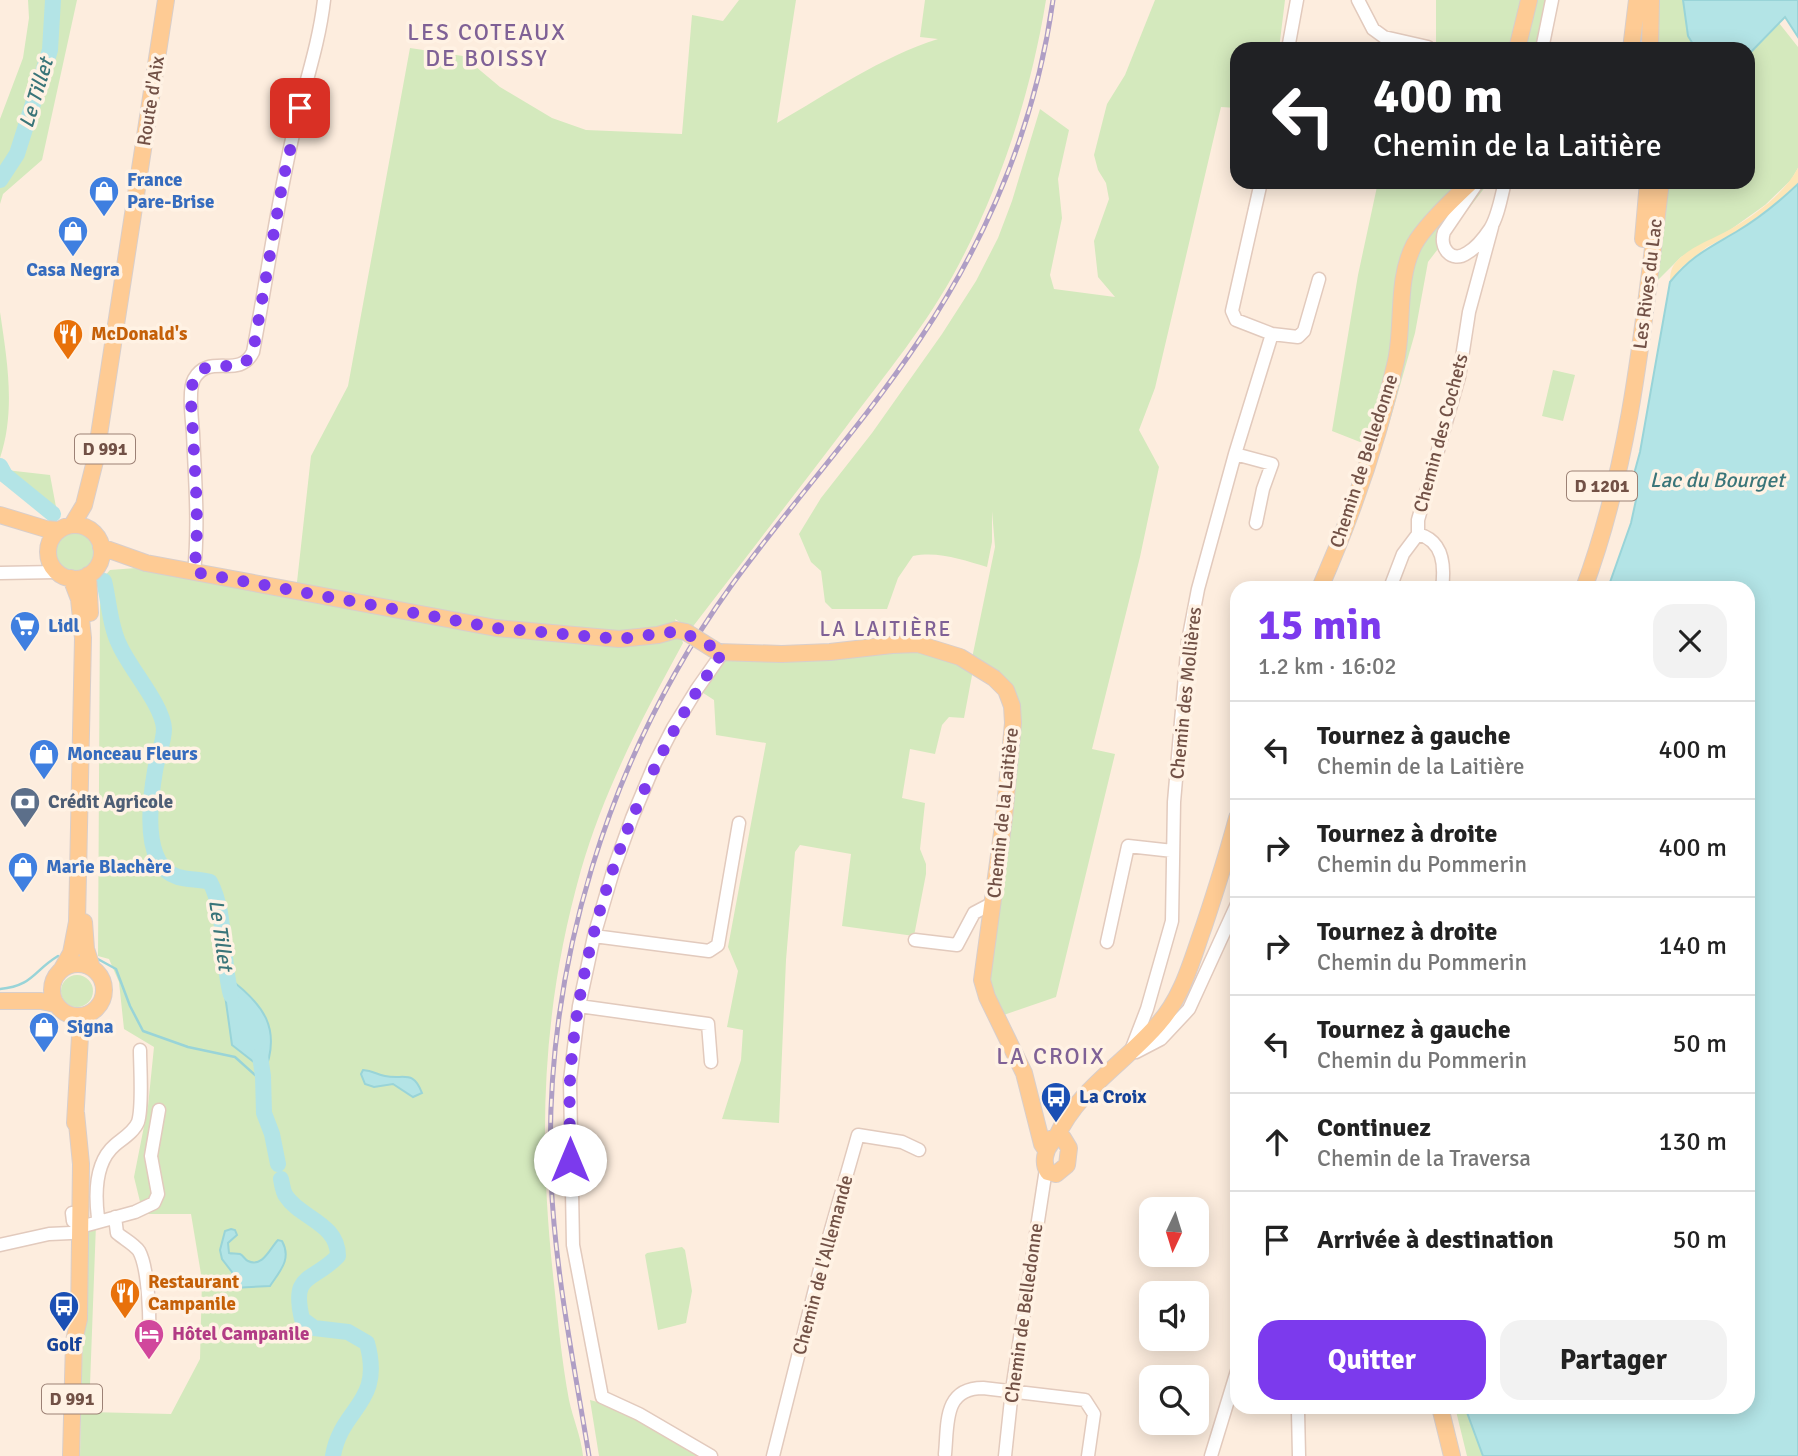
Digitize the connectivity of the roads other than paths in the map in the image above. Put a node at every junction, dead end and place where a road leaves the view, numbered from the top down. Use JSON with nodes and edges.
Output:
{"nodes":[{"id":1,"x":166,"y":0,"type":"edge"},
{"id":2,"x":324,"y":0,"type":"edge"},
{"id":3,"x":1297,"y":0,"type":"edge"},
{"id":4,"x":1358,"y":0,"type":"edge"},
{"id":5,"x":1529,"y":0,"type":"edge"},
{"id":6,"x":1552,"y":0,"type":"edge"},
{"id":7,"x":1637,"y":0,"type":"edge"},
{"id":8,"x":1651,"y":0,"type":"edge"},
{"id":9,"x":1289,"y":42,"type":"edge"},
{"id":10,"x":1406,"y":42,"type":"edge"},
{"id":11,"x":1519,"y":42,"type":"edge"},
{"id":12,"x":1543,"y":42,"type":"edge"},
{"id":13,"x":1631,"y":42,"type":"edge"},
{"id":14,"x":1650,"y":42,"type":"edge"},
{"id":15,"x":1259,"y":189,"type":"edge"},
{"id":16,"x":1464,"y":189,"type":"edge"},
{"id":17,"x":1473,"y":189,"type":"edge"},
{"id":18,"x":1503,"y":189,"type":"edge"},
{"id":19,"x":1647,"y":189,"type":"edge"},
{"id":20,"x":1660,"y":189,"type":"edge"},
{"id":21,"x":1492,"y":227,"type":"junction"},
{"id":22,"x":1319,"y":279,"type":"dead end"},
{"id":23,"x":1272,"y":334,"type":"junction"},
{"id":24,"x":110,"y":368,"type":"junction"},
{"id":25,"x":1630,"y":385,"type":"junction"},
{"id":26,"x":1235,"y":454,"type":"junction"},
{"id":27,"x":0,"y":517,"type":"edge"},
{"id":28,"x":1256,"y":523,"type":"dead end"},
{"id":29,"x":65,"y":528,"type":"junction"},
{"id":30,"x":91,"y":530,"type":"junction"},
{"id":31,"x":1418,"y":534,"type":"junction"},
{"id":32,"x":101,"y":547,"type":"junction"},
{"id":33,"x":134,"y":559,"type":"junction"},
{"id":34,"x":56,"y":564,"type":"junction"},
{"id":35,"x":93,"y":569,"type":"junction"},
{"id":36,"x":194,"y":572,"type":"junction"},
{"id":37,"x":0,"y":573,"type":"edge"},
{"id":38,"x":1323,"y":581,"type":"edge"},
{"id":39,"x":1393,"y":581,"type":"edge"},
{"id":40,"x":1443,"y":581,"type":"edge"},
{"id":41,"x":1575,"y":581,"type":"edge"},
{"id":42,"x":1586,"y":581,"type":"edge"},
{"id":43,"x":721,"y":652,"type":"junction"},
{"id":44,"x":739,"y":823,"type":"dead end"},
{"id":45,"x":1230,"y":843,"type":"edge"},
{"id":46,"x":1173,"y":851,"type":"junction"},
{"id":47,"x":993,"y":903,"type":"junction"},
{"id":48,"x":1230,"y":919,"type":"edge"},
{"id":49,"x":594,"y":936,"type":"junction"},
{"id":50,"x":915,"y":940,"type":"dead end"},
{"id":51,"x":1107,"y":942,"type":"dead end"},
{"id":52,"x":92,"y":968,"type":"junction"},
{"id":53,"x":58,"y":975,"type":"junction"},
{"id":54,"x":8,"y":1001,"type":"edge"},
{"id":55,"x":579,"y":1006,"type":"junction"},
{"id":56,"x":57,"y":1007,"type":"junction"},
{"id":57,"x":88,"y":1015,"type":"junction"},
{"id":58,"x":141,"y":1050,"type":"dead end"},
{"id":59,"x":1129,"y":1055,"type":"junction"},
{"id":60,"x":711,"y":1062,"type":"dead end"},
{"id":61,"x":76,"y":1079,"type":"junction"},
{"id":62,"x":159,"y":1110,"type":"dead end"},
{"id":63,"x":76,"y":1113,"type":"junction"},
{"id":64,"x":1052,"y":1140,"type":"junction"},
{"id":65,"x":919,"y":1150,"type":"dead end"},
{"id":66,"x":1051,"y":1172,"type":"junction"},
{"id":67,"x":115,"y":1217,"type":"junction"},
{"id":68,"x":101,"y":1221,"type":"junction"},
{"id":69,"x":74,"y":1224,"type":"junction"},
{"id":70,"x":0,"y":1245,"type":"edge"},
{"id":71,"x":149,"y":1342,"type":"dead end"},
{"id":72,"x":1013,"y":1390,"type":"junction"},
{"id":73,"x":1230,"y":1394,"type":"edge"},
{"id":74,"x":1298,"y":1414,"type":"edge"},
{"id":75,"x":1431,"y":1414,"type":"edge"},
{"id":76,"x":1442,"y":1414,"type":"edge"},
{"id":77,"x":945,"y":1454,"type":"dead end"},
{"id":78,"x":71,"y":1456,"type":"edge"},
{"id":79,"x":711,"y":1456,"type":"edge"},
{"id":80,"x":773,"y":1456,"type":"edge"},
{"id":81,"x":1005,"y":1456,"type":"edge"},
{"id":82,"x":1088,"y":1456,"type":"edge"},
{"id":83,"x":1211,"y":1456,"type":"edge"},
{"id":84,"x":1299,"y":1456,"type":"edge"},
{"id":85,"x":1440,"y":1456,"type":"edge"},
{"id":86,"x":1452,"y":1456,"type":"edge"}],
"edges":[{"from":1,"to":24,"type":"main road","name":"Route d'Aix","number":"D 991"},
{"from":2,"to":36,"type":"street"},
{"from":3,"to":9,"type":"street"},
{"from":4,"to":10,"type":"street"},
{"from":5,"to":11,"type":"main road"},
{"from":6,"to":12,"type":"street"},
{"from":7,"to":13,"type":"main road"},
{"from":8,"to":14,"type":"main road"},
{"from":15,"to":23,"type":"street"},
{"from":16,"to":38,"type":"main road","name":"Chemin de Belledonne"},
{"from":17,"to":21,"type":"street","name":"Chemin des Cochets"},
{"from":18,"to":21,"type":"street","name":"Chemin des Cochets"},
{"from":19,"to":25,"type":"main road","name":"Les Rives du Lac","number":"D 1201"},
{"from":20,"to":25,"type":"main road","name":"Les Rives du Lac","number":"D 1201"},
{"from":21,"to":31,"type":"street","name":"Chemin des Cochets"},
{"from":22,"to":23,"type":"street"},
{"from":23,"to":26,"type":"street","name":"Chemin des Mollières"},
{"from":24,"to":29,"type":"main road","name":"Route d'Aix","number":"D 991"},
{"from":24,"to":30,"type":"main road","name":"Route d'Aix","number":"D 991"},
{"from":25,"to":41,"type":"main road","number":"D 1201"},
{"from":25,"to":42,"type":"main road","number":"D 1201"},
{"from":26,"to":28,"type":"street"},
{"from":26,"to":46,"type":"street","name":"Chemin des Mollières"},
{"from":27,"to":29,"type":"main road"},
{"from":27,"to":34,"type":"main road"},
{"from":29,"to":30,"type":"main road"},
{"from":29,"to":34,"type":"main road","name":"Route d'Aix"},
{"from":30,"to":32,"type":"main road"},
{"from":31,"to":39,"type":"street"},
{"from":31,"to":40,"type":"street","name":"Chemin des Cochets"},
{"from":32,"to":33,"type":"main road"},
{"from":32,"to":35,"type":"main road"},
{"from":33,"to":35,"type":"main road"},
{"from":33,"to":36,"type":"main road"},
{"from":34,"to":35,"type":"main road"},
{"from":34,"to":37,"type":"street"},
{"from":34,"to":53,"type":"main road"},
{"from":35,"to":52,"type":"main road"},
{"from":36,"to":43,"type":"main road","bridge":true},
{"from":43,"to":47,"type":"main road","name":"Chemin de la Laitière"},
{"from":43,"to":49,"type":"street"},
{"from":44,"to":49,"type":"street"},
{"from":45,"to":59,"type":"main road"},
{"from":46,"to":51,"type":"street"},
{"from":46,"to":59,"type":"street","name":"Chemin des Mollières"},
{"from":47,"to":50,"type":"street"},
{"from":47,"to":64,"type":"main road","name":"Chemin de la Laitière"},
{"from":48,"to":59,"type":"street"},
{"from":49,"to":55,"type":"street"},
{"from":52,"to":53,"type":"main road"},
{"from":52,"to":57,"type":"main road"},
{"from":53,"to":54,"type":"main road"},
{"from":53,"to":56,"type":"main road"},
{"from":54,"to":56,"type":"main road"},
{"from":55,"to":60,"type":"street"},
{"from":55,"to":79,"type":"street"},
{"from":56,"to":57,"type":"main road"},
{"from":56,"to":61,"type":"main road"},
{"from":57,"to":61,"type":"main road"},
{"from":58,"to":68,"type":"street"},
{"from":59,"to":64,"type":"main road"},
{"from":61,"to":63,"type":"main road"},
{"from":62,"to":67,"type":"street"},
{"from":63,"to":69,"type":"main road"},
{"from":63,"to":69,"type":"main road"},
{"from":64,"to":66,"type":"main road"},
{"from":64,"to":66,"type":"main road"},
{"from":65,"to":80,"type":"street","name":"Chemin de l'Allemande"},
{"from":66,"to":72,"type":"street","name":"Chemin de Belledonne"},
{"from":67,"to":68,"type":"street"},
{"from":67,"to":71,"type":"street"},
{"from":68,"to":69,"type":"street"},
{"from":69,"to":70,"type":"street"},
{"from":69,"to":78,"type":"main road","number":"D 991"},
{"from":72,"to":77,"type":"street"},
{"from":72,"to":81,"type":"street","name":"Chemin de Belledonne"},
{"from":72,"to":82,"type":"street"},
{"from":73,"to":83,"type":"street"},
{"from":74,"to":84,"type":"street"},
{"from":75,"to":85,"type":"main road"},
{"from":76,"to":86,"type":"main road"}]}
